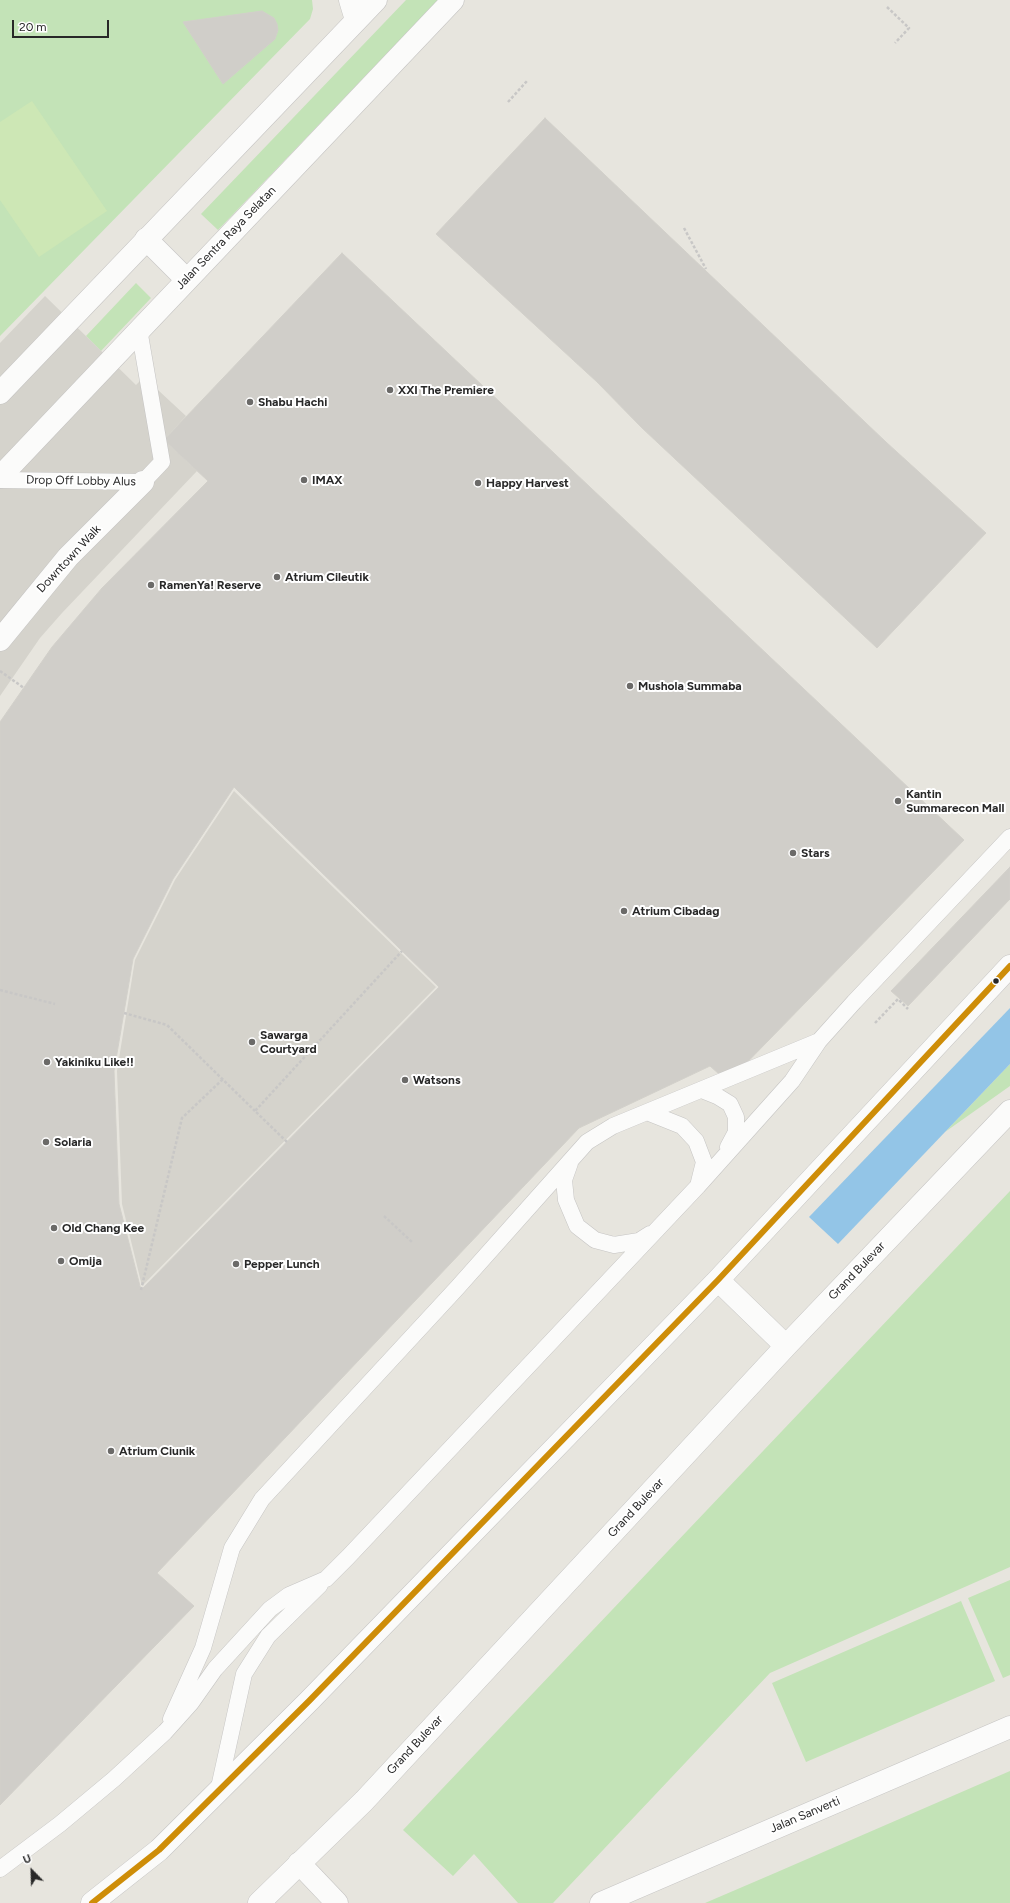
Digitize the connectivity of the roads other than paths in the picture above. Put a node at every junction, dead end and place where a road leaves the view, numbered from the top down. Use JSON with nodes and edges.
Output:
{"nodes":[{"id":1,"x":376,"y":0,"type":"edge"},
{"id":2,"x":453,"y":0,"type":"edge"},
{"id":3,"x":353,"y":10,"type":"edge"},
{"id":4,"x":146,"y":239,"type":"junction"},
{"id":5,"x":186,"y":279,"type":"junction"},
{"id":6,"x":139,"y":329,"type":"junction"},
{"id":7,"x":0,"y":393,"type":"edge"},
{"id":8,"x":0,"y":477,"type":"edge"},
{"id":9,"x":0,"y":480,"type":"edge"},
{"id":10,"x":143,"y":482,"type":"junction"},
{"id":11,"x":0,"y":640,"type":"edge"},
{"id":12,"x":1010,"y":837,"type":"edge"},
{"id":13,"x":1010,"y":966,"type":"edge"},
{"id":14,"x":819,"y":1041,"type":"junction"},
{"id":15,"x":702,"y":1090,"type":"junction"},
{"id":16,"x":1010,"y":1111,"type":"edge"},
{"id":17,"x":647,"y":1112,"type":"junction"},
{"id":18,"x":724,"y":1156,"type":"junction"},
{"id":19,"x":571,"y":1160,"type":"junction"},
{"id":20,"x":698,"y":1186,"type":"junction"},
{"id":21,"x":658,"y":1229,"type":"junction"},
{"id":22,"x":718,"y":1280,"type":"junction"},
{"id":23,"x":786,"y":1346,"type":"junction"},
{"id":24,"x":326,"y":1579,"type":"junction"},
{"id":25,"x":1010,"y":1727,"type":"edge"},
{"id":26,"x":165,"y":1732,"type":"junction"},
{"id":27,"x":218,"y":1792,"type":"junction"},
{"id":28,"x":299,"y":1863,"type":"junction"},
{"id":29,"x":0,"y":1869,"type":"edge"},
{"id":30,"x":92,"y":1903,"type":"edge"},
{"id":31,"x":259,"y":1903,"type":"edge"},
{"id":32,"x":337,"y":1903,"type":"edge"},
{"id":33,"x":600,"y":1903,"type":"edge"}],
"edges":[{"from":1,"to":3,"type":"street"},
{"from":2,"to":5,"type":"street","name":"Jalan Sentra Raya Selatan"},
{"from":3,"to":4,"type":"street"},
{"from":4,"to":5,"type":"street"},
{"from":4,"to":7,"type":"street"},
{"from":5,"to":6,"type":"street","name":"Jalan Sentra Raya Selatan"},
{"from":6,"to":8,"type":"street","name":"Jalan Sentra Raya Selatan"},
{"from":6,"to":10,"type":"lane","name":"Drop Off Lobby Alus"},
{"from":9,"to":10,"type":"lane","name":"Drop Off Lobby Alus"},
{"from":10,"to":11,"type":"street","name":"Downtown Walk"},
{"from":12,"to":14,"type":"lane"},
{"from":13,"to":22,"type":"street"},
{"from":14,"to":15,"type":"lane"},
{"from":14,"to":18,"type":"lane"},
{"from":15,"to":17,"type":"lane"},
{"from":15,"to":18,"type":"lane"},
{"from":16,"to":23,"type":"street","name":"Grand Bulevar"},
{"from":17,"to":19,"type":"lane"},
{"from":17,"to":20,"type":"lane"},
{"from":18,"to":20,"type":"lane"},
{"from":19,"to":21,"type":"lane"},
{"from":19,"to":26,"type":"lane"},
{"from":20,"to":21,"type":"lane"},
{"from":21,"to":24,"type":"lane"},
{"from":22,"to":23,"type":"street"},
{"from":22,"to":27,"type":"street"},
{"from":23,"to":28,"type":"street","name":"Grand Bulevar"},
{"from":24,"to":26,"type":"lane"},
{"from":24,"to":27,"type":"lane"},
{"from":25,"to":33,"type":"street","name":"Jalan Sanverti"},
{"from":26,"to":29,"type":"lane"},
{"from":27,"to":30,"type":"street"},
{"from":28,"to":31,"type":"street","name":"Grand Bulevar"},
{"from":28,"to":32,"type":"street"}]}
